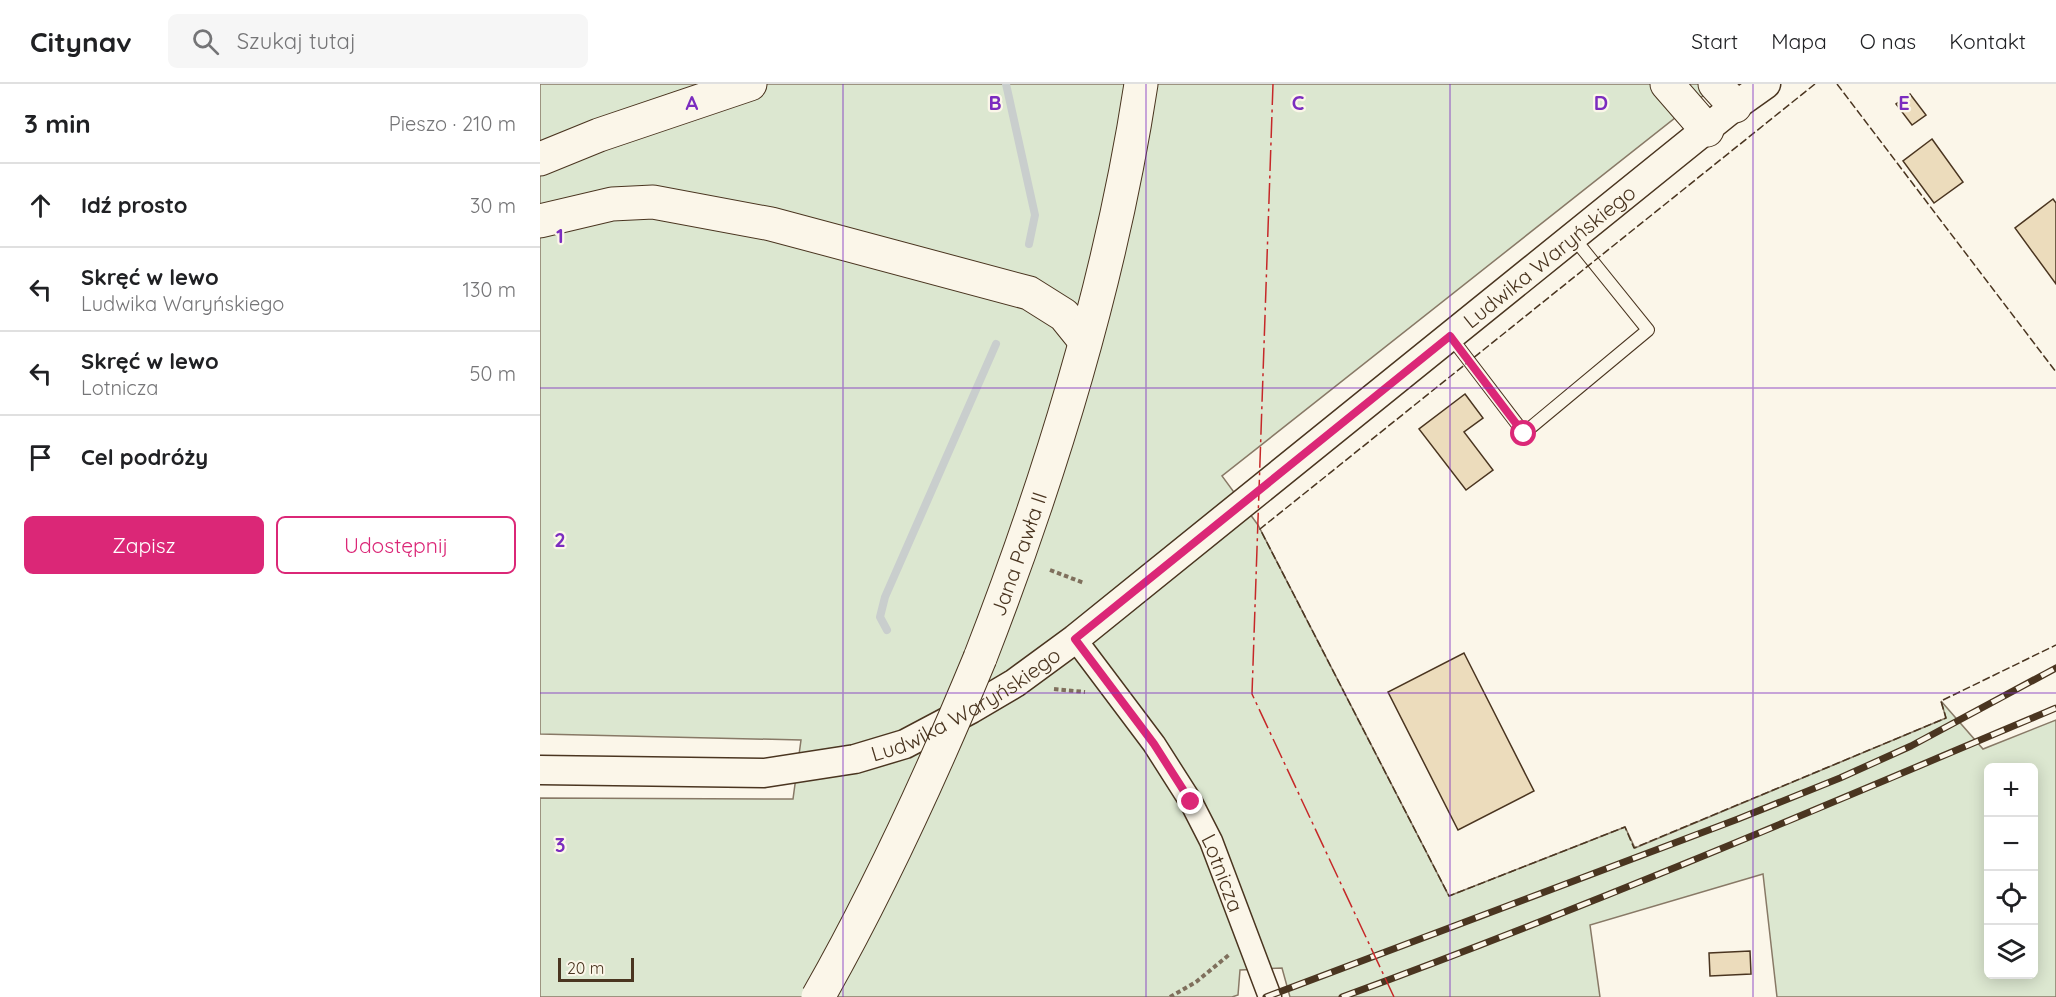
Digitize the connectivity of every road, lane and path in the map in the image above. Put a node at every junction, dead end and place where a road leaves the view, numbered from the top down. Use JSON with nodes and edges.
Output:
{"nodes":[{"id":1,"x":750,"y":84,"type":"edge"},
{"id":2,"x":1141,"y":84,"type":"edge"},
{"id":3,"x":1162,"y":84,"type":"edge"},
{"id":4,"x":1667,"y":84,"type":"edge"},
{"id":5,"x":1766,"y":84,"type":"edge"},
{"id":6,"x":1725,"y":95,"type":"edge"},
{"id":7,"x":1707,"y":130,"type":"junction"},
{"id":8,"x":540,"y":159,"type":"edge"},
{"id":9,"x":1126,"y":163,"type":"junction"},
{"id":10,"x":540,"y":221,"type":"edge"},
{"id":11,"x":1573,"y":237,"type":"junction"},
{"id":12,"x":1450,"y":336,"type":"junction"},
{"id":13,"x":1085,"y":341,"type":"junction"},
{"id":14,"x":1050,"y":570,"type":"dead end"},
{"id":15,"x":1084,"y":583,"type":"dead end"},
{"id":16,"x":1075,"y":639,"type":"junction"},
{"id":17,"x":1047,"y":690,"type":"dead end"},
{"id":18,"x":1090,"y":698,"type":"dead end"},
{"id":19,"x":540,"y":770,"type":"edge"},
{"id":20,"x":1250,"y":946,"type":"junction"},
{"id":21,"x":818,"y":997,"type":"edge"},
{"id":22,"x":1170,"y":997,"type":"edge"},
{"id":23,"x":1270,"y":997,"type":"edge"}],
"edges":[{"from":1,"to":8,"type":"main road"},
{"from":2,"to":9,"type":"main road","name":"Jana Pawła II"},
{"from":3,"to":9,"type":"main road"},
{"from":4,"to":7,"type":"main road"},
{"from":5,"to":6,"type":"street","name":"Ludwika Waryńskiego"},
{"from":6,"to":7,"type":"street","name":"Ludwika Waryńskiego"},
{"from":7,"to":11,"type":"street","name":"Ludwika Waryńskiego"},
{"from":9,"to":13,"type":"main road","name":"Jana Pawła II"},
{"from":10,"to":13,"type":"main road"},
{"from":11,"to":12,"type":"street","name":"Ludwika Waryńskiego"},
{"from":11,"to":12,"type":"lane"},
{"from":12,"to":16,"type":"street","name":"Ludwika Waryńskiego"},
{"from":13,"to":21,"type":"main road","name":"Jana Pawła II","bridge":true},
{"from":14,"to":15,"type":"path"},
{"from":16,"to":19,"type":"street","name":"Ludwika Waryńskiego"},
{"from":16,"to":20,"type":"street","name":"Lotnicza"},
{"from":17,"to":18,"type":"path"},
{"from":20,"to":22,"type":"path"},
{"from":20,"to":23,"type":"street","name":"Lotnicza"}]}
